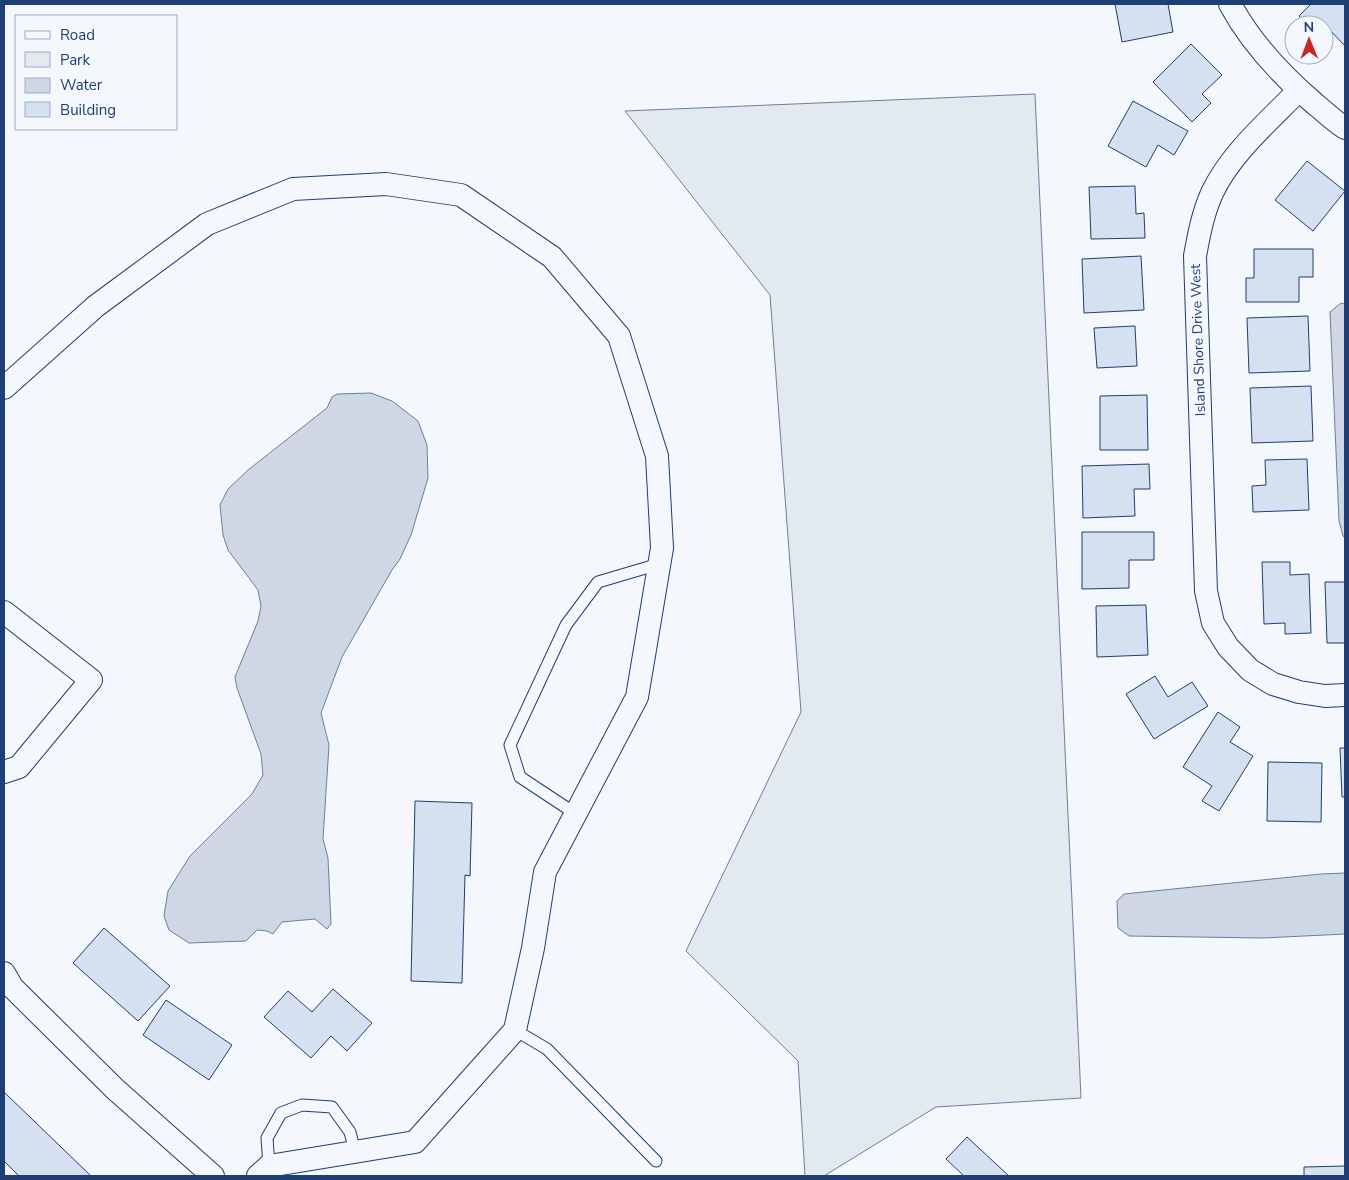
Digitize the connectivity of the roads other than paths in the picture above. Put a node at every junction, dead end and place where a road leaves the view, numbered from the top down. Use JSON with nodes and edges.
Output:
{"nodes":[{"id":1,"x":1230,"y":4,"type":"edge"},
{"id":2,"x":1298,"y":90,"type":"junction"},
{"id":3,"x":1345,"y":128,"type":"edge"},
{"id":4,"x":4,"y":388,"type":"edge"},
{"id":5,"x":659,"y":564,"type":"junction"},
{"id":6,"x":4,"y":612,"type":"edge"},
{"id":7,"x":1345,"y":696,"type":"edge"},
{"id":8,"x":4,"y":772,"type":"edge"},
{"id":9,"x":576,"y":814,"type":"junction"},
{"id":10,"x":4,"y":973,"type":"edge"},
{"id":11,"x":515,"y":1030,"type":"junction"},
{"id":12,"x":355,"y":1152,"type":"junction"},
{"id":13,"x":656,"y":1161,"type":"dead end"},
{"id":14,"x":264,"y":1171,"type":"edge"},
{"id":15,"x":213,"y":1176,"type":"edge"}],
"edges":[{"from":1,"to":2,"type":"street"},
{"from":2,"to":3,"type":"street"},
{"from":2,"to":7,"type":"street","name":"Island Shore Drive West"},
{"from":4,"to":5,"type":"street"},
{"from":5,"to":9,"type":"street"},
{"from":5,"to":9,"type":"lane"},
{"from":6,"to":8,"type":"street"},
{"from":9,"to":11,"type":"street"},
{"from":10,"to":15,"type":"street"},
{"from":11,"to":12,"type":"street"},
{"from":11,"to":13,"type":"lane"},
{"from":12,"to":14,"type":"street"},
{"from":12,"to":14,"type":"lane"}]}
